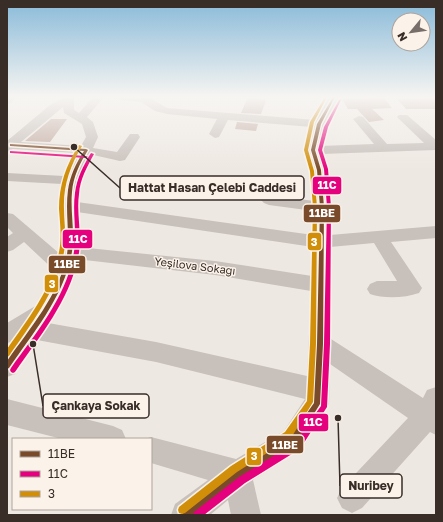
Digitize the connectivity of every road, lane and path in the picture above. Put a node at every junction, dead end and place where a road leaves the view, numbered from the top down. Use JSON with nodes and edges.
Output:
{"nodes":[{"id":1,"x":37,"y":121,"type":"edge"},
{"id":2,"x":86,"y":121,"type":"edge"},
{"id":3,"x":222,"y":121,"type":"edge"},
{"id":4,"x":291,"y":121,"type":"edge"},
{"id":5,"x":320,"y":121,"type":"edge"},
{"id":6,"x":361,"y":121,"type":"edge"},
{"id":7,"x":408,"y":121,"type":"edge"},
{"id":8,"x":319,"y":124,"type":"junction"},
{"id":9,"x":215,"y":134,"type":"dead end"},
{"id":10,"x":134,"y":136,"type":"dead end"},
{"id":11,"x":9,"y":146,"type":"edge"},
{"id":12,"x":436,"y":146,"type":"edge"},
{"id":13,"x":384,"y":148,"type":"junction"},
{"id":14,"x":86,"y":150,"type":"junction"},
{"id":15,"x":313,"y":150,"type":"junction"},
{"id":16,"x":7,"y":177,"type":"edge"},
{"id":17,"x":69,"y":180,"type":"junction"},
{"id":18,"x":269,"y":200,"type":"dead end"},
{"id":19,"x":68,"y":206,"type":"junction"},
{"id":20,"x":322,"y":207,"type":"junction"},
{"id":21,"x":7,"y":218,"type":"edge"},
{"id":22,"x":436,"y":232,"type":"edge"},
{"id":23,"x":24,"y":233,"type":"junction"},
{"id":24,"x":379,"y":237,"type":"junction"},
{"id":25,"x":321,"y":242,"type":"junction"},
{"id":26,"x":7,"y":246,"type":"edge"},
{"id":27,"x":67,"y":260,"type":"junction"},
{"id":28,"x":320,"y":285,"type":"junction"},
{"id":29,"x":377,"y":289,"type":"dead end"},
{"id":30,"x":46,"y":309,"type":"junction"},
{"id":31,"x":32,"y":330,"type":"junction"},
{"id":32,"x":7,"y":334,"type":"edge"},
{"id":33,"x":320,"y":344,"type":"junction"},
{"id":34,"x":7,"y":366,"type":"edge"},
{"id":35,"x":318,"y":390,"type":"junction"},
{"id":36,"x":7,"y":412,"type":"edge"},
{"id":37,"x":433,"y":412,"type":"edge"},
{"id":38,"x":109,"y":438,"type":"edge"},
{"id":39,"x":152,"y":450,"type":"edge"},
{"id":40,"x":238,"y":474,"type":"junction"},
{"id":41,"x":352,"y":498,"type":"dead end"},
{"id":42,"x":186,"y":515,"type":"edge"},
{"id":43,"x":246,"y":515,"type":"edge"}],
"edges":[{"from":1,"to":11,"type":"street"},
{"from":2,"to":14,"type":"street"},
{"from":3,"to":9,"type":"street"},
{"from":4,"to":8,"type":"street"},
{"from":5,"to":8,"type":"street"},
{"from":6,"to":13,"type":"street"},
{"from":7,"to":12,"type":"street"},
{"from":8,"to":15,"type":"street"},
{"from":10,"to":14,"type":"street"},
{"from":11,"to":14,"type":"street"},
{"from":12,"to":13,"type":"street"},
{"from":13,"to":15,"type":"street"},
{"from":14,"to":17,"type":"street"},
{"from":15,"to":20,"type":"street"},
{"from":16,"to":17,"type":"street"},
{"from":17,"to":19,"type":"street"},
{"from":18,"to":20,"type":"street"},
{"from":19,"to":25,"type":"street"},
{"from":19,"to":27,"type":"street"},
{"from":20,"to":25,"type":"street"},
{"from":21,"to":23,"type":"street"},
{"from":22,"to":24,"type":"street"},
{"from":23,"to":26,"type":"street"},
{"from":23,"to":27,"type":"street"},
{"from":24,"to":25,"type":"street"},
{"from":24,"to":29,"type":"street"},
{"from":25,"to":28,"type":"street"},
{"from":27,"to":28,"type":"street","name":"Yeşilova Sokağı"},
{"from":27,"to":30,"type":"street"},
{"from":28,"to":33,"type":"street"},
{"from":30,"to":31,"type":"street"},
{"from":30,"to":32,"type":"street"},
{"from":31,"to":34,"type":"street"},
{"from":31,"to":35,"type":"street"},
{"from":33,"to":35,"type":"street"},
{"from":33,"to":37,"type":"street"},
{"from":35,"to":40,"type":"street"},
{"from":36,"to":38,"type":"street"},
{"from":37,"to":41,"type":"street"},
{"from":39,"to":40,"type":"street"},
{"from":40,"to":42,"type":"street"},
{"from":40,"to":43,"type":"street"}]}
